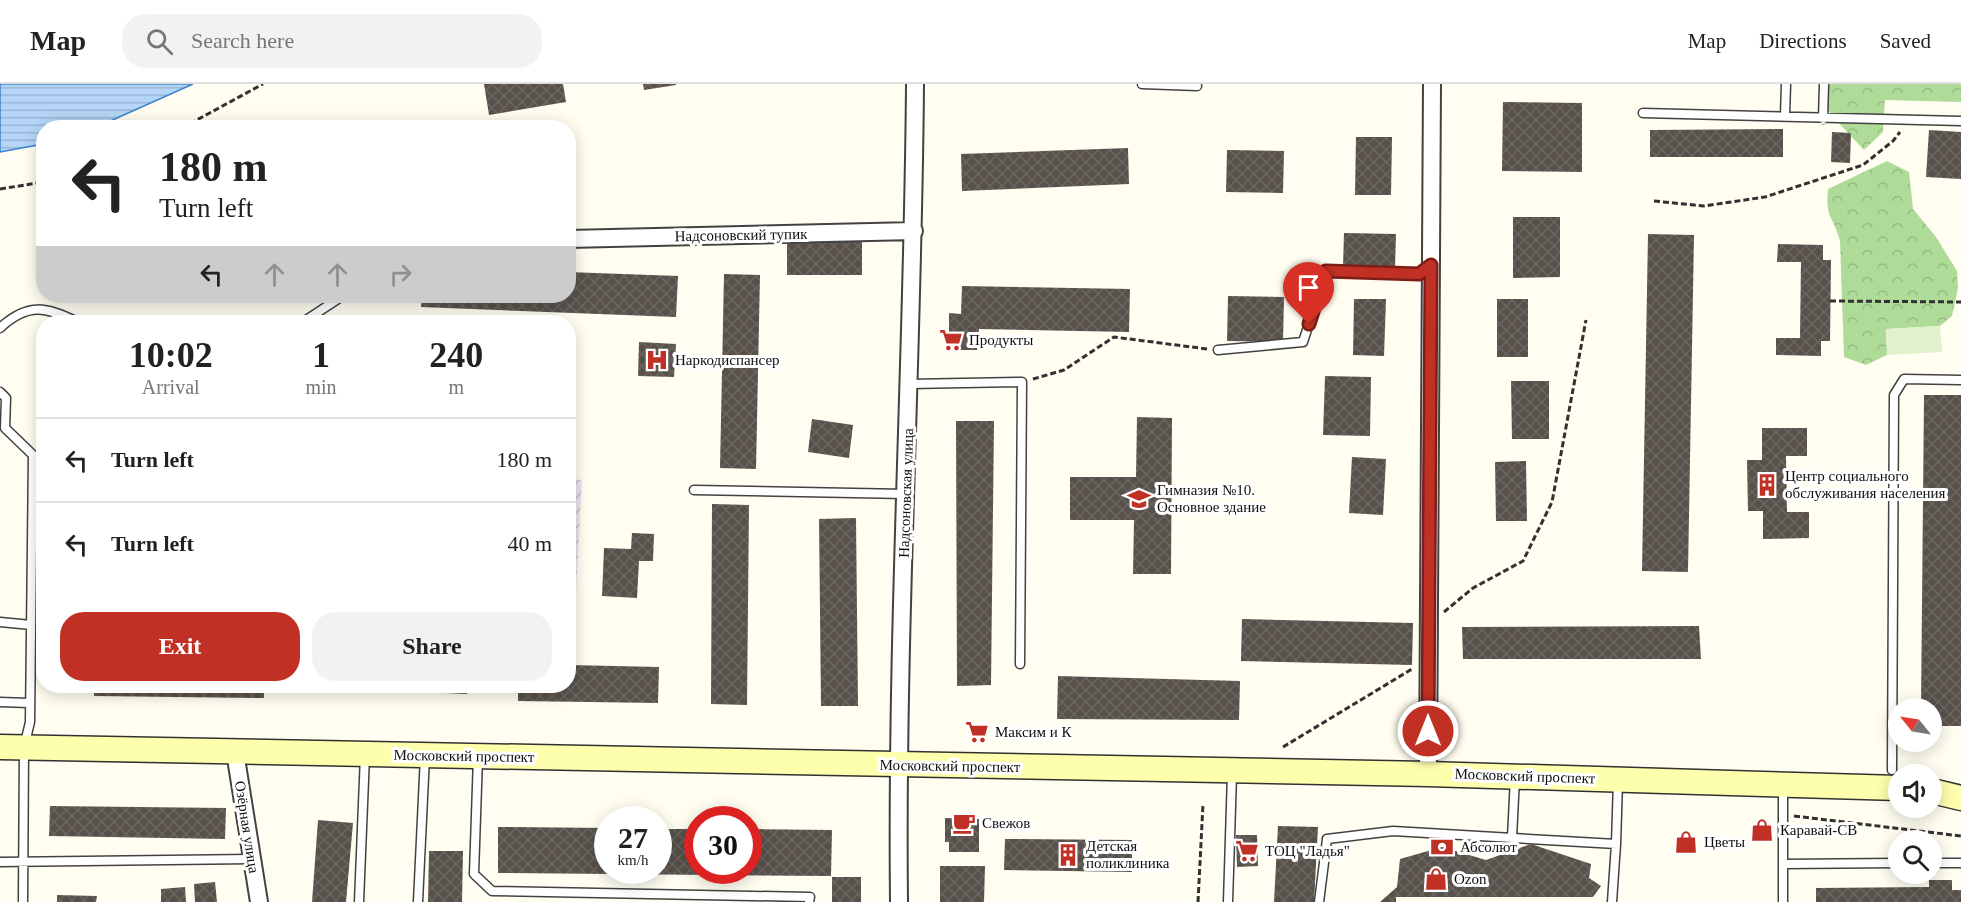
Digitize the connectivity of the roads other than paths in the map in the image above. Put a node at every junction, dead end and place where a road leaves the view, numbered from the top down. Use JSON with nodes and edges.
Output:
{"nodes":[{"id":1,"x":915,"y":84,"type":"edge"},
{"id":2,"x":1142,"y":84,"type":"edge"},
{"id":3,"x":1432,"y":84,"type":"edge"},
{"id":4,"x":1786,"y":84,"type":"edge"},
{"id":5,"x":1824,"y":84,"type":"edge"},
{"id":6,"x":1197,"y":86,"type":"dead end"},
{"id":7,"x":1643,"y":113,"type":"dead end"},
{"id":8,"x":1785,"y":116,"type":"junction"},
{"id":9,"x":1823,"y":119,"type":"junction"},
{"id":10,"x":1961,"y":121,"type":"edge"},
{"id":11,"x":914,"y":231,"type":"junction"},
{"id":12,"x":576,"y":239,"type":"edge"},
{"id":13,"x":1431,"y":265,"type":"junction"},
{"id":14,"x":332,"y":303,"type":"edge"},
{"id":15,"x":62,"y":315,"type":"edge"},
{"id":16,"x":314,"y":315,"type":"edge"},
{"id":17,"x":0,"y":328,"type":"edge"},
{"id":18,"x":1218,"y":350,"type":"road end"},
{"id":19,"x":1961,"y":380,"type":"edge"},
{"id":20,"x":909,"y":384,"type":"junction"},
{"id":21,"x":0,"y":392,"type":"edge"},
{"id":22,"x":694,"y":490,"type":"dead end"},
{"id":23,"x":906,"y":494,"type":"junction"},
{"id":24,"x":0,"y":622,"type":"edge"},
{"id":25,"x":31,"y":625,"type":"junction"},
{"id":26,"x":1020,"y":664,"type":"dead end"},
{"id":27,"x":0,"y":702,"type":"edge"},
{"id":28,"x":29,"y":704,"type":"junction"},
{"id":29,"x":0,"y":747,"type":"edge"},
{"id":30,"x":24,"y":747,"type":"junction"},
{"id":31,"x":235,"y":752,"type":"junction"},
{"id":32,"x":365,"y":754,"type":"junction"},
{"id":33,"x":424,"y":755,"type":"junction"},
{"id":34,"x":478,"y":756,"type":"junction"},
{"id":35,"x":1895,"y":764,"type":"edge"},
{"id":36,"x":898,"y":765,"type":"junction"},
{"id":37,"x":1233,"y":772,"type":"junction"},
{"id":38,"x":1428,"y":774,"type":"junction"},
{"id":39,"x":1515,"y":777,"type":"junction"},
{"id":40,"x":1618,"y":779,"type":"junction"},
{"id":41,"x":1888,"y":779,"type":"edge"},
{"id":42,"x":1783,"y":782,"type":"junction"},
{"id":43,"x":1942,"y":793,"type":"edge"},
{"id":44,"x":1961,"y":798,"type":"edge"},
{"id":45,"x":1512,"y":838,"type":"junction"},
{"id":46,"x":1616,"y":844,"type":"junction"},
{"id":47,"x":252,"y":859,"type":"junction"},
{"id":48,"x":0,"y":862,"type":"edge"},
{"id":49,"x":23,"y":863,"type":"junction"},
{"id":50,"x":1888,"y":863,"type":"edge"},
{"id":51,"x":1942,"y":863,"type":"edge"},
{"id":52,"x":1961,"y":863,"type":"edge"},
{"id":53,"x":1783,"y":864,"type":"junction"},
{"id":54,"x":23,"y":902,"type":"edge"},
{"id":55,"x":259,"y":902,"type":"edge"},
{"id":56,"x":359,"y":902,"type":"edge"},
{"id":57,"x":418,"y":902,"type":"edge"},
{"id":58,"x":809,"y":902,"type":"edge"},
{"id":59,"x":899,"y":902,"type":"edge"},
{"id":60,"x":1228,"y":902,"type":"edge"},
{"id":61,"x":1319,"y":902,"type":"edge"},
{"id":62,"x":1612,"y":902,"type":"edge"},
{"id":63,"x":1783,"y":902,"type":"edge"}],
"edges":[{"from":1,"to":11,"type":"street","name":"Надсоновская улица"},
{"from":2,"to":6,"type":"lane"},
{"from":3,"to":13,"type":"street"},
{"from":4,"to":8,"type":"lane"},
{"from":5,"to":9,"type":"lane"},
{"from":7,"to":8,"type":"lane"},
{"from":8,"to":9,"type":"lane"},
{"from":9,"to":10,"type":"lane"},
{"from":11,"to":12,"type":"street","name":"Надсоновский тупик"},
{"from":11,"to":20,"type":"street","name":"Надсоновская улица"},
{"from":13,"to":18,"type":"lane"},
{"from":13,"to":38,"type":"street"},
{"from":14,"to":16,"type":"lane"},
{"from":15,"to":17,"type":"lane"},
{"from":19,"to":35,"type":"lane"},
{"from":20,"to":23,"type":"street","name":"Надсоновская улица"},
{"from":20,"to":26,"type":"lane"},
{"from":21,"to":25,"type":"lane"},
{"from":22,"to":23,"type":"lane"},
{"from":23,"to":36,"type":"street","name":"Надсоновская улица"},
{"from":24,"to":25,"type":"lane"},
{"from":25,"to":28,"type":"lane"},
{"from":27,"to":28,"type":"lane"},
{"from":28,"to":30,"type":"lane"},
{"from":29,"to":30,"type":"main road","name":"Московский проспект"},
{"from":30,"to":31,"type":"main road","name":"Московский проспект"},
{"from":30,"to":49,"type":"lane"},
{"from":31,"to":32,"type":"main road","name":"Московский проспект"},
{"from":31,"to":47,"type":"street","name":"Озёрная улица"},
{"from":32,"to":33,"type":"main road","name":"Московский проспект"},
{"from":32,"to":56,"type":"lane"},
{"from":33,"to":34,"type":"main road","name":"Московский проспект"},
{"from":33,"to":57,"type":"lane"},
{"from":34,"to":36,"type":"main road","name":"Московский проспект"},
{"from":34,"to":58,"type":"lane"},
{"from":36,"to":37,"type":"main road","name":"Московский проспект"},
{"from":36,"to":59,"type":"street","name":"Надсоновская улица"},
{"from":37,"to":38,"type":"main road","name":"Московский проспект"},
{"from":37,"to":60,"type":"lane"},
{"from":38,"to":39,"type":"main road","name":"Московский проспект"},
{"from":39,"to":40,"type":"main road","name":"Московский проспект"},
{"from":39,"to":45,"type":"lane"},
{"from":40,"to":42,"type":"main road","name":"Московский проспект"},
{"from":40,"to":46,"type":"lane"},
{"from":41,"to":42,"type":"main road","name":"Московский проспект"},
{"from":42,"to":53,"type":"lane"},
{"from":43,"to":44,"type":"main road"},
{"from":45,"to":46,"type":"lane"},
{"from":45,"to":61,"type":"lane"},
{"from":46,"to":62,"type":"lane"},
{"from":47,"to":49,"type":"lane"},
{"from":47,"to":55,"type":"street","name":"Озёрная улица"},
{"from":48,"to":49,"type":"lane"},
{"from":49,"to":54,"type":"lane"},
{"from":50,"to":53,"type":"lane"},
{"from":51,"to":52,"type":"lane"},
{"from":53,"to":63,"type":"lane"}]}
